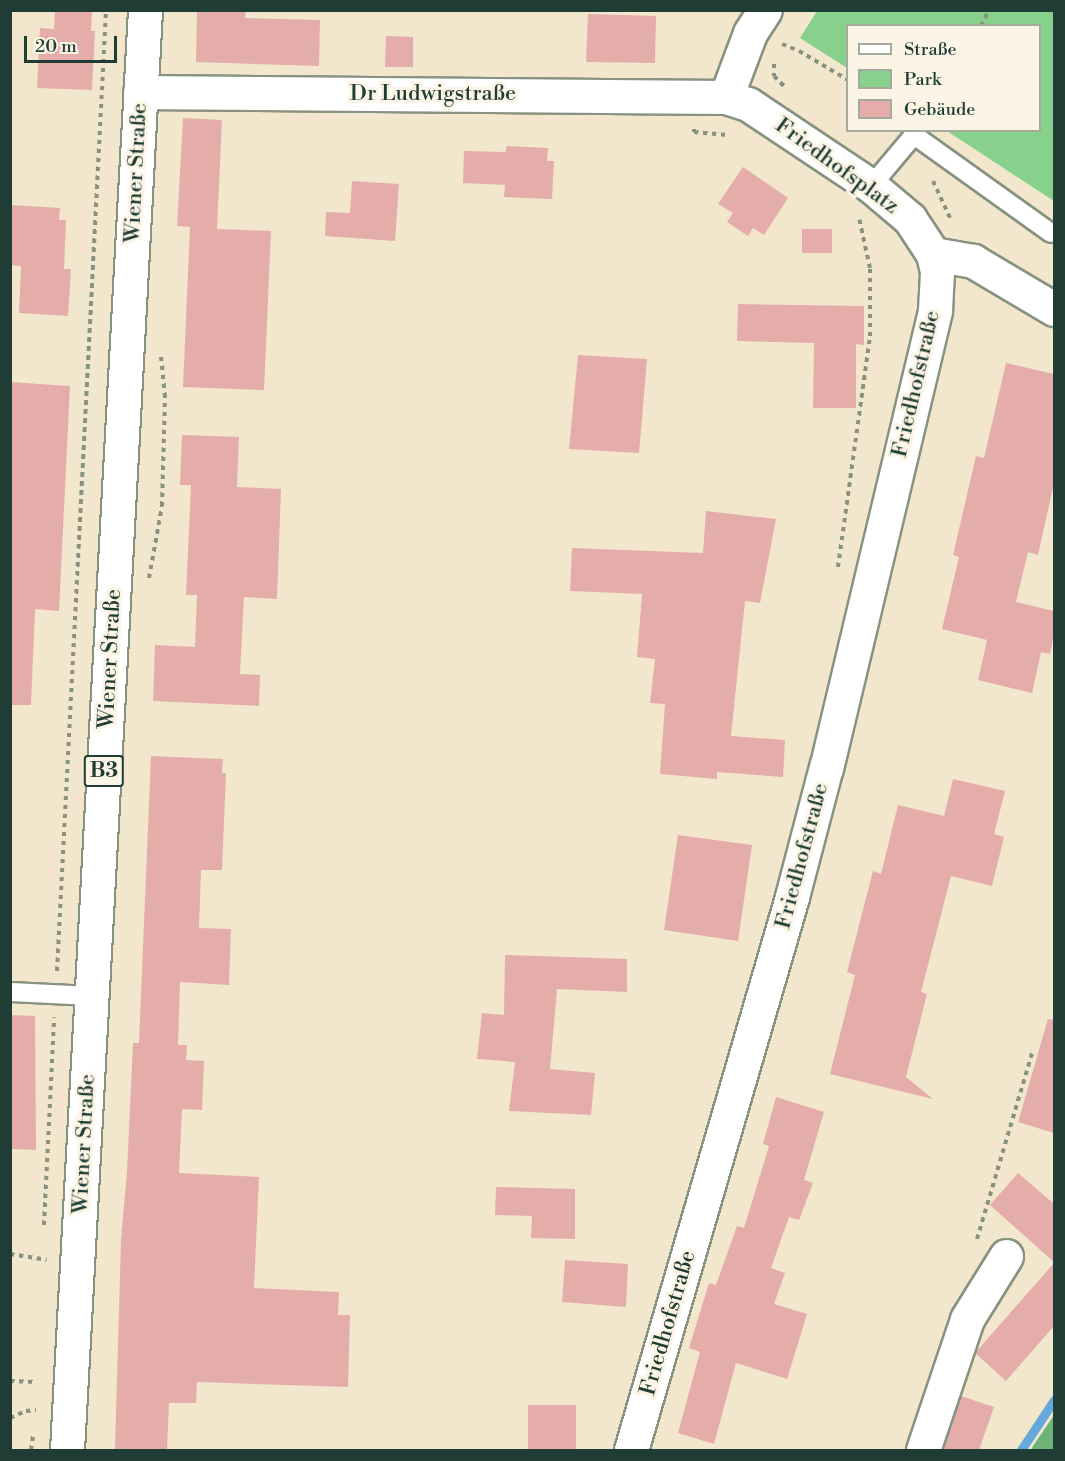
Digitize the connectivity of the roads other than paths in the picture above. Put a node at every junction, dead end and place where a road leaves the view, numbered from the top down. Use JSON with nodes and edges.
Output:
{"nodes":[{"id":1,"x":145,"y":10,"type":"edge"},
{"id":2,"x":765,"y":10,"type":"edge"},
{"id":3,"x":140,"y":92,"type":"junction"},
{"id":4,"x":711,"y":97,"type":"junction"},
{"id":5,"x":864,"y":198,"type":"junction"},
{"id":6,"x":1051,"y":233,"type":"dead end"},
{"id":7,"x":933,"y":254,"type":"junction"},
{"id":8,"x":1054,"y":309,"type":"edge"},
{"id":9,"x":10,"y":992,"type":"edge"},
{"id":10,"x":92,"y":996,"type":"junction"},
{"id":11,"x":991,"y":1254,"type":"road end"},
{"id":12,"x":67,"y":1450,"type":"edge"},
{"id":13,"x":631,"y":1450,"type":"edge"},
{"id":14,"x":923,"y":1450,"type":"edge"}],
"edges":[{"from":1,"to":3,"type":"street","name":"Wiener Straße","number":"B3"},
{"from":2,"to":4,"type":"street"},
{"from":3,"to":4,"type":"street","name":"Dr Ludwigstraße"},
{"from":3,"to":10,"type":"street","name":"Wiener Straße","number":"B3"},
{"from":4,"to":5,"type":"street","name":"Friedhofsplatz"},
{"from":5,"to":6,"type":"lane"},
{"from":5,"to":7,"type":"street","name":"Friedhofsplatz"},
{"from":7,"to":8,"type":"street"},
{"from":7,"to":13,"type":"street","name":"Friedhofstraße"},
{"from":9,"to":10,"type":"lane"},
{"from":10,"to":12,"type":"street","name":"Wiener Straße","number":"B3"},
{"from":11,"to":14,"type":"street"}]}
